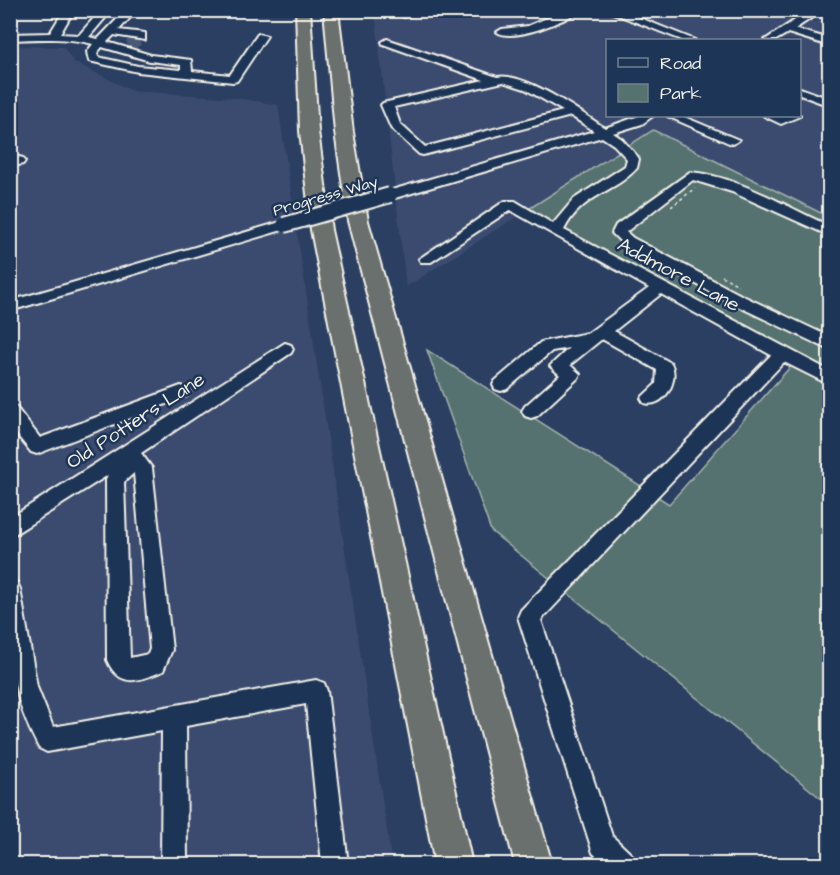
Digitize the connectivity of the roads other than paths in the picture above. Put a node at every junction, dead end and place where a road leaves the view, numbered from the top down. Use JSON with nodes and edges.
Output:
{"nodes":[{"id":1,"x":69,"y":10,"type":"edge"},
{"id":2,"x":107,"y":10,"type":"edge"},
{"id":3,"x":132,"y":10,"type":"edge"},
{"id":4,"x":331,"y":10,"type":"edge"},
{"id":5,"x":391,"y":10,"type":"edge"},
{"id":6,"x":422,"y":10,"type":"edge"},
{"id":7,"x":576,"y":10,"type":"edge"},
{"id":8,"x":610,"y":10,"type":"edge"},
{"id":9,"x":818,"y":10,"type":"edge"},
{"id":10,"x":625,"y":13,"type":"edge"},
{"id":11,"x":303,"y":17,"type":"edge"},
{"id":12,"x":788,"y":30,"type":"junction"},
{"id":13,"x":113,"y":32,"type":"junction"},
{"id":14,"x":502,"y":32,"type":"dead end"},
{"id":15,"x":348,"y":33,"type":"dead end"},
{"id":16,"x":53,"y":36,"type":"junction"},
{"id":17,"x":262,"y":36,"type":"dead end"},
{"id":18,"x":10,"y":37,"type":"edge"},
{"id":19,"x":82,"y":38,"type":"junction"},
{"id":20,"x":141,"y":38,"type":"dead end"},
{"id":21,"x":688,"y":39,"type":"edge"},
{"id":22,"x":772,"y":39,"type":"edge"},
{"id":23,"x":387,"y":42,"type":"dead end"},
{"id":24,"x":103,"y":43,"type":"junction"},
{"id":25,"x":830,"y":43,"type":"edge"},
{"id":26,"x":186,"y":75,"type":"junction"},
{"id":27,"x":495,"y":80,"type":"junction"},
{"id":28,"x":801,"y":80,"type":"edge"},
{"id":29,"x":830,"y":91,"type":"edge"},
{"id":30,"x":801,"y":92,"type":"edge"},
{"id":31,"x":830,"y":103,"type":"edge"},
{"id":32,"x":573,"y":112,"type":"junction"},
{"id":33,"x":342,"y":114,"type":"junction"},
{"id":34,"x":645,"y":117,"type":"edge"},
{"id":35,"x":676,"y":117,"type":"edge"},
{"id":36,"x":773,"y":117,"type":"edge"},
{"id":37,"x":791,"y":117,"type":"edge"},
{"id":38,"x":601,"y":133,"type":"junction"},
{"id":39,"x":733,"y":140,"type":"dead end"},
{"id":40,"x":557,"y":231,"type":"junction"},
{"id":41,"x":830,"y":232,"type":"edge"},
{"id":42,"x":426,"y":259,"type":"dead end"},
{"id":43,"x":660,"y":288,"type":"junction"},
{"id":44,"x":10,"y":306,"type":"edge"},
{"id":45,"x":597,"y":335,"type":"junction"},
{"id":46,"x":830,"y":344,"type":"edge"},
{"id":47,"x":285,"y":349,"type":"dead end"},
{"id":48,"x":782,"y":354,"type":"junction"},
{"id":49,"x":536,"y":355,"type":"junction"},
{"id":50,"x":558,"y":366,"type":"junction"},
{"id":51,"x":830,"y":379,"type":"edge"},
{"id":52,"x":501,"y":385,"type":"dead end"},
{"id":53,"x":181,"y":392,"type":"dead end"},
{"id":54,"x":650,"y":398,"type":"dead end"},
{"id":55,"x":531,"y":411,"type":"dead end"},
{"id":56,"x":10,"y":412,"type":"edge"},
{"id":57,"x":132,"y":455,"type":"junction"},
{"id":58,"x":10,"y":529,"type":"edge"},
{"id":59,"x":10,"y":589,"type":"edge"},
{"id":60,"x":174,"y":718,"type":"junction"},
{"id":61,"x":174,"y":864,"type":"edge"},
{"id":62,"x":335,"y":864,"type":"edge"},
{"id":63,"x":454,"y":864,"type":"edge"},
{"id":64,"x":534,"y":864,"type":"edge"},
{"id":65,"x":623,"y":864,"type":"edge"}],
"edges":[{"from":1,"to":16,"type":"street"},
{"from":2,"to":19,"type":"street"},
{"from":3,"to":13,"type":"street"},
{"from":4,"to":33,"type":"highway"},
{"from":5,"to":6,"type":"street"},
{"from":7,"to":14,"type":"street"},
{"from":8,"to":10,"type":"street"},
{"from":9,"to":12,"type":"street"},
{"from":10,"to":21,"type":"street"},
{"from":11,"to":63,"type":"highway"},
{"from":12,"to":22,"type":"street"},
{"from":12,"to":25,"type":"street"},
{"from":13,"to":20,"type":"street"},
{"from":13,"to":24,"type":"street"},
{"from":15,"to":33,"type":"highway"},
{"from":16,"to":18,"type":"street"},
{"from":16,"to":19,"type":"street"},
{"from":17,"to":26,"type":"street"},
{"from":19,"to":24,"type":"street"},
{"from":23,"to":27,"type":"street"},
{"from":24,"to":26,"type":"street"},
{"from":24,"to":26,"type":"street"},
{"from":27,"to":32,"type":"street"},
{"from":27,"to":32,"type":"street"},
{"from":28,"to":29,"type":"street"},
{"from":30,"to":31,"type":"street"},
{"from":32,"to":38,"type":"street"},
{"from":33,"to":64,"type":"highway"},
{"from":34,"to":38,"type":"street","name":"Progress Way"},
{"from":35,"to":39,"type":"street"},
{"from":36,"to":37,"type":"street"},
{"from":38,"to":40,"type":"street"},
{"from":38,"to":44,"type":"street","name":"Progress Way","bridge":true},
{"from":40,"to":42,"type":"street","name":"Addmore Lane"},
{"from":40,"to":43,"type":"street","name":"Addmore Lane"},
{"from":41,"to":46,"type":"street"},
{"from":43,"to":45,"type":"street"},
{"from":43,"to":48,"type":"street","name":"Addmore Lane"},
{"from":45,"to":49,"type":"street"},
{"from":45,"to":50,"type":"street"},
{"from":45,"to":54,"type":"street"},
{"from":47,"to":57,"type":"street","name":"Old Potters Lane"},
{"from":48,"to":51,"type":"street","name":"Addmore Lane"},
{"from":48,"to":65,"type":"street"},
{"from":49,"to":50,"type":"street"},
{"from":49,"to":52,"type":"street"},
{"from":50,"to":55,"type":"street"},
{"from":53,"to":56,"type":"street"},
{"from":57,"to":57,"type":"street"},
{"from":57,"to":58,"type":"street","name":"Old Potters Lane"},
{"from":59,"to":60,"type":"street"},
{"from":60,"to":61,"type":"street"},
{"from":60,"to":62,"type":"street"}]}
